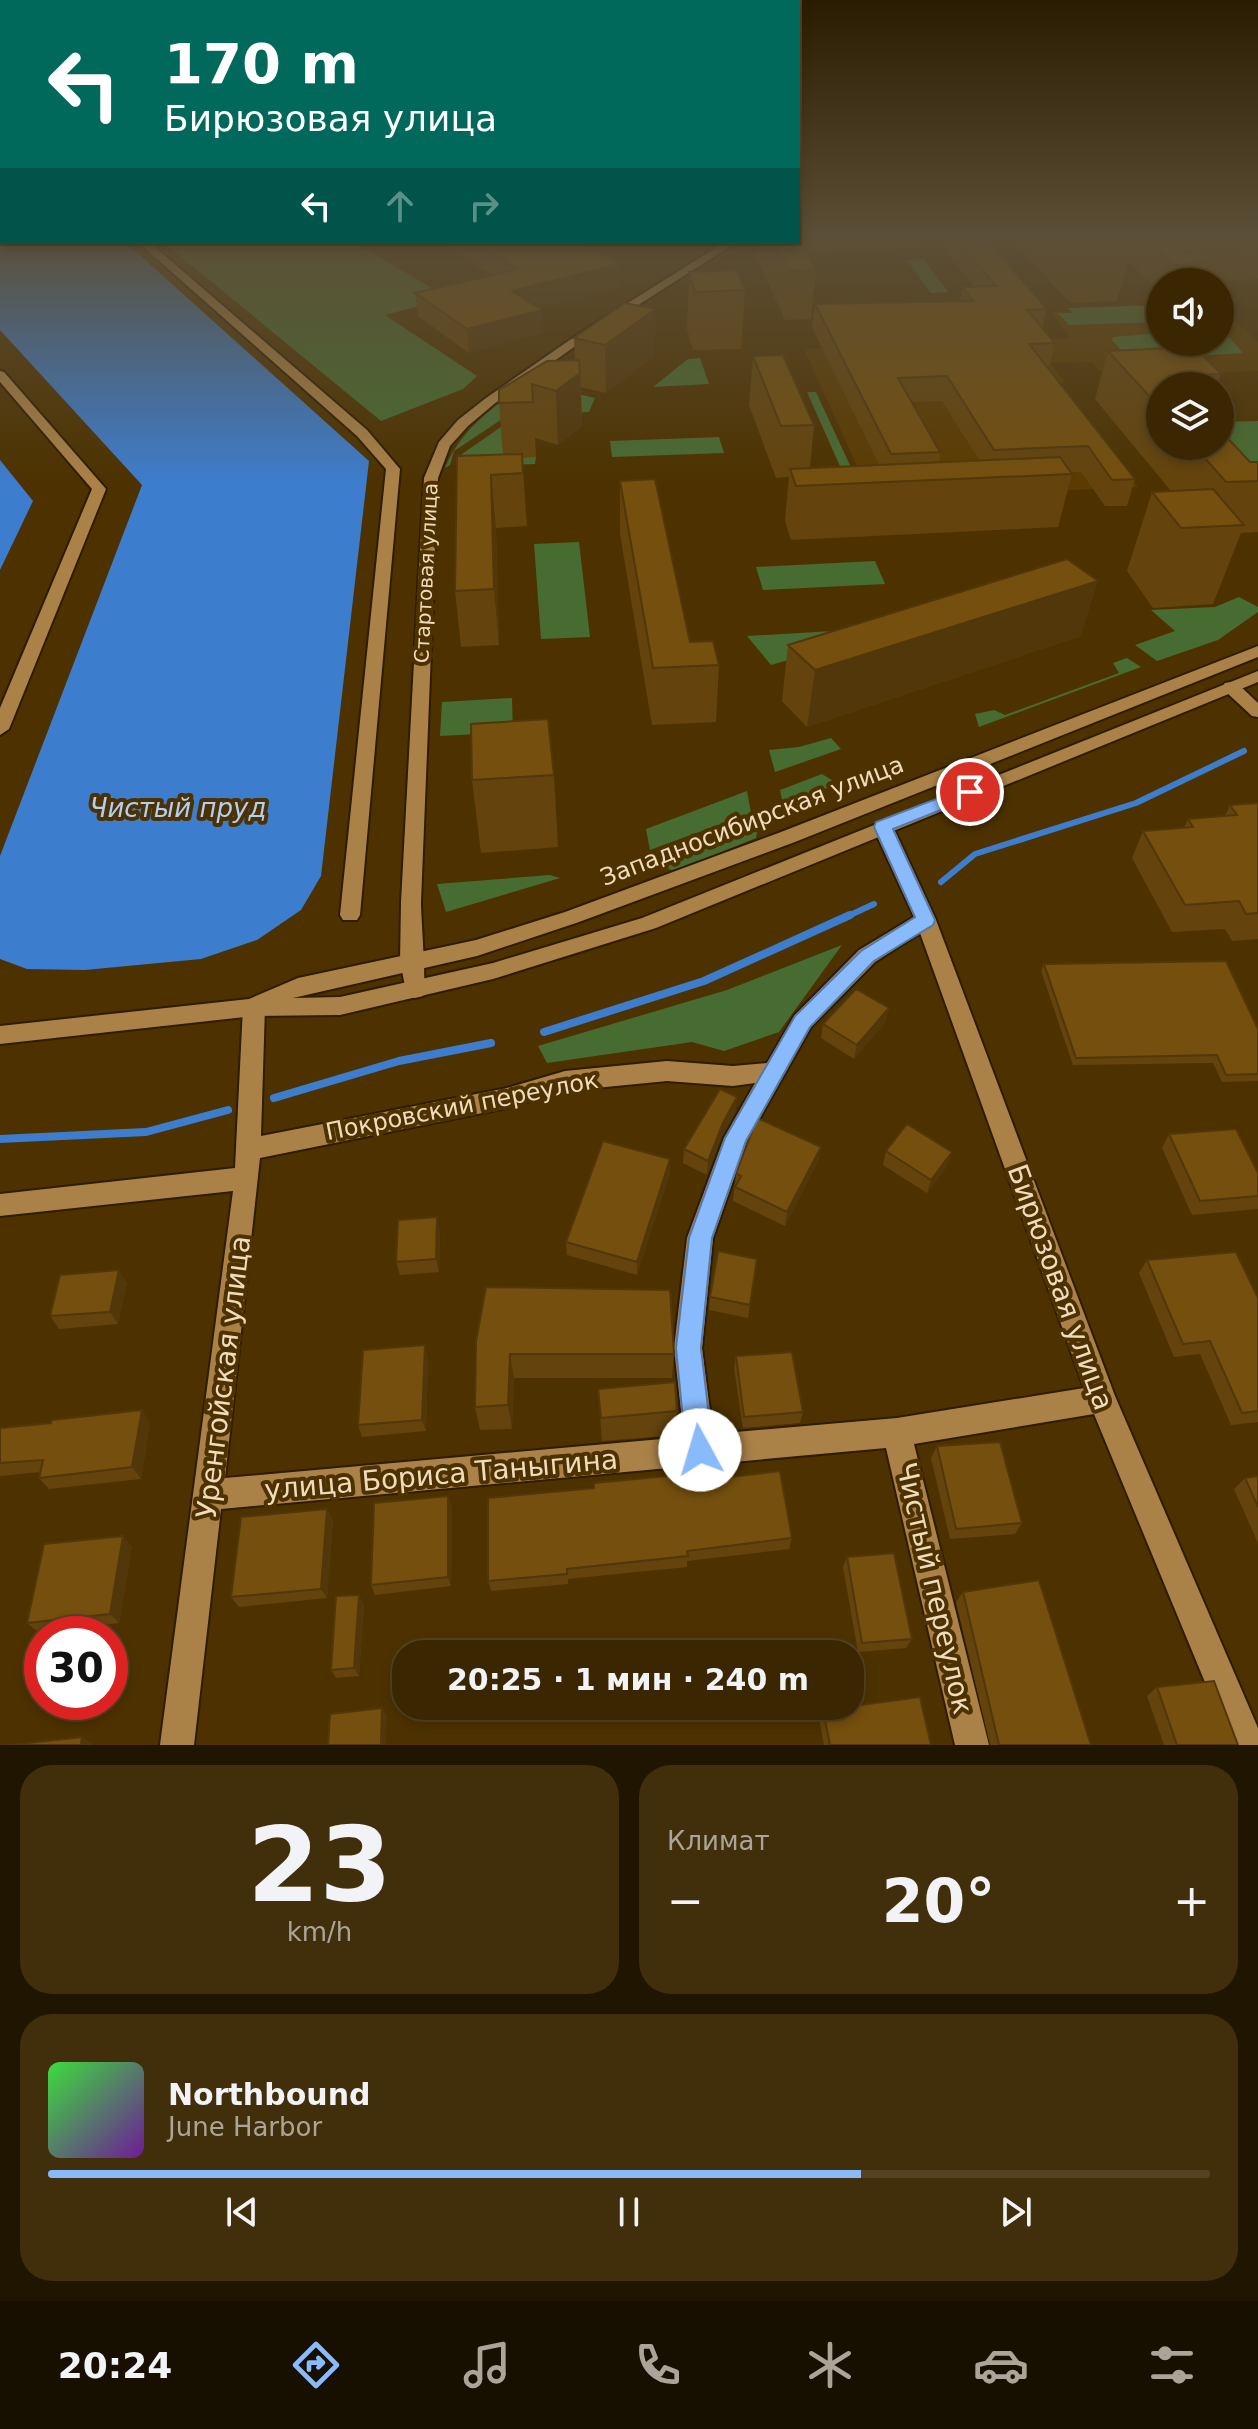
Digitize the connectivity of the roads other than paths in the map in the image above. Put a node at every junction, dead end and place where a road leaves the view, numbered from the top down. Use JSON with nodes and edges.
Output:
{"nodes":[{"id":1,"x":233,"y":320,"type":"edge"},
{"id":2,"x":611,"y":320,"type":"edge"},
{"id":3,"x":0,"y":375,"type":"edge"},
{"id":4,"x":1258,"y":651,"type":"edge"},
{"id":5,"x":1258,"y":676,"type":"edge"},
{"id":6,"x":1231,"y":687,"type":"junction"},
{"id":7,"x":1258,"y":712,"type":"edge"},
{"id":8,"x":0,"y":729,"type":"edge"},
{"id":9,"x":883,"y":827,"type":"junction"},
{"id":10,"x":350,"y":915,"type":"dead end"},
{"id":11,"x":926,"y":920,"type":"junction"},
{"id":12,"x":411,"y":961,"type":"junction"},
{"id":13,"x":415,"y":990,"type":"junction"},
{"id":14,"x":254,"y":1007,"type":"junction"},
{"id":15,"x":0,"y":1035,"type":"edge"},
{"id":16,"x":771,"y":1072,"type":"junction"},
{"id":17,"x":250,"y":1149,"type":"junction"},
{"id":18,"x":247,"y":1178,"type":"junction"},
{"id":19,"x":0,"y":1205,"type":"edge"},
{"id":20,"x":1102,"y":1399,"type":"junction"},
{"id":21,"x":897,"y":1432,"type":"junction"},
{"id":22,"x":700,"y":1450,"type":"junction"},
{"id":23,"x":208,"y":1495,"type":"junction"},
{"id":24,"x":177,"y":1745,"type":"edge"},
{"id":25,"x":972,"y":1745,"type":"edge"},
{"id":26,"x":1248,"y":1745,"type":"edge"}],
"edges":[{"from":1,"to":10,"type":"street"},
{"from":2,"to":12,"type":"street","name":"Стартовая улица"},
{"from":3,"to":8,"type":"street"},
{"from":4,"to":12,"type":"street","name":"Западносибирская улица"},
{"from":5,"to":6,"type":"street","name":"Западносибирская улица"},
{"from":6,"to":7,"type":"street"},
{"from":6,"to":9,"type":"street","name":"Западносибирская улица"},
{"from":9,"to":11,"type":"street","name":"Бирюзовая улица"},
{"from":9,"to":13,"type":"street","name":"Западносибирская улица"},
{"from":11,"to":16,"type":"street"},
{"from":11,"to":20,"type":"street","name":"Бирюзовая улица"},
{"from":12,"to":13,"type":"street","name":"Стартовая улица"},
{"from":12,"to":14,"type":"street","name":"Западносибирская улица"},
{"from":13,"to":14,"type":"street","name":"Западносибирская улица"},
{"from":14,"to":15,"type":"street","name":"Западносибирская улица"},
{"from":14,"to":17,"type":"street","name":"Уренгойская улица"},
{"from":16,"to":17,"type":"street","name":"Покровский переулок"},
{"from":16,"to":22,"type":"street"},
{"from":17,"to":18,"type":"street","name":"Уренгойская улица"},
{"from":18,"to":19,"type":"street"},
{"from":18,"to":23,"type":"street","name":"Уренгойская улица"},
{"from":20,"to":21,"type":"street","name":"улица Бориса Таныгина"},
{"from":20,"to":26,"type":"street","name":"Бирюзовая улица"},
{"from":21,"to":22,"type":"street","name":"улица Бориса Таныгина"},
{"from":21,"to":25,"type":"street","name":"Чистый переулок"},
{"from":22,"to":23,"type":"street","name":"улица Бориса Таныгина"},
{"from":23,"to":24,"type":"street","name":"Уренгойская улица"}]}
